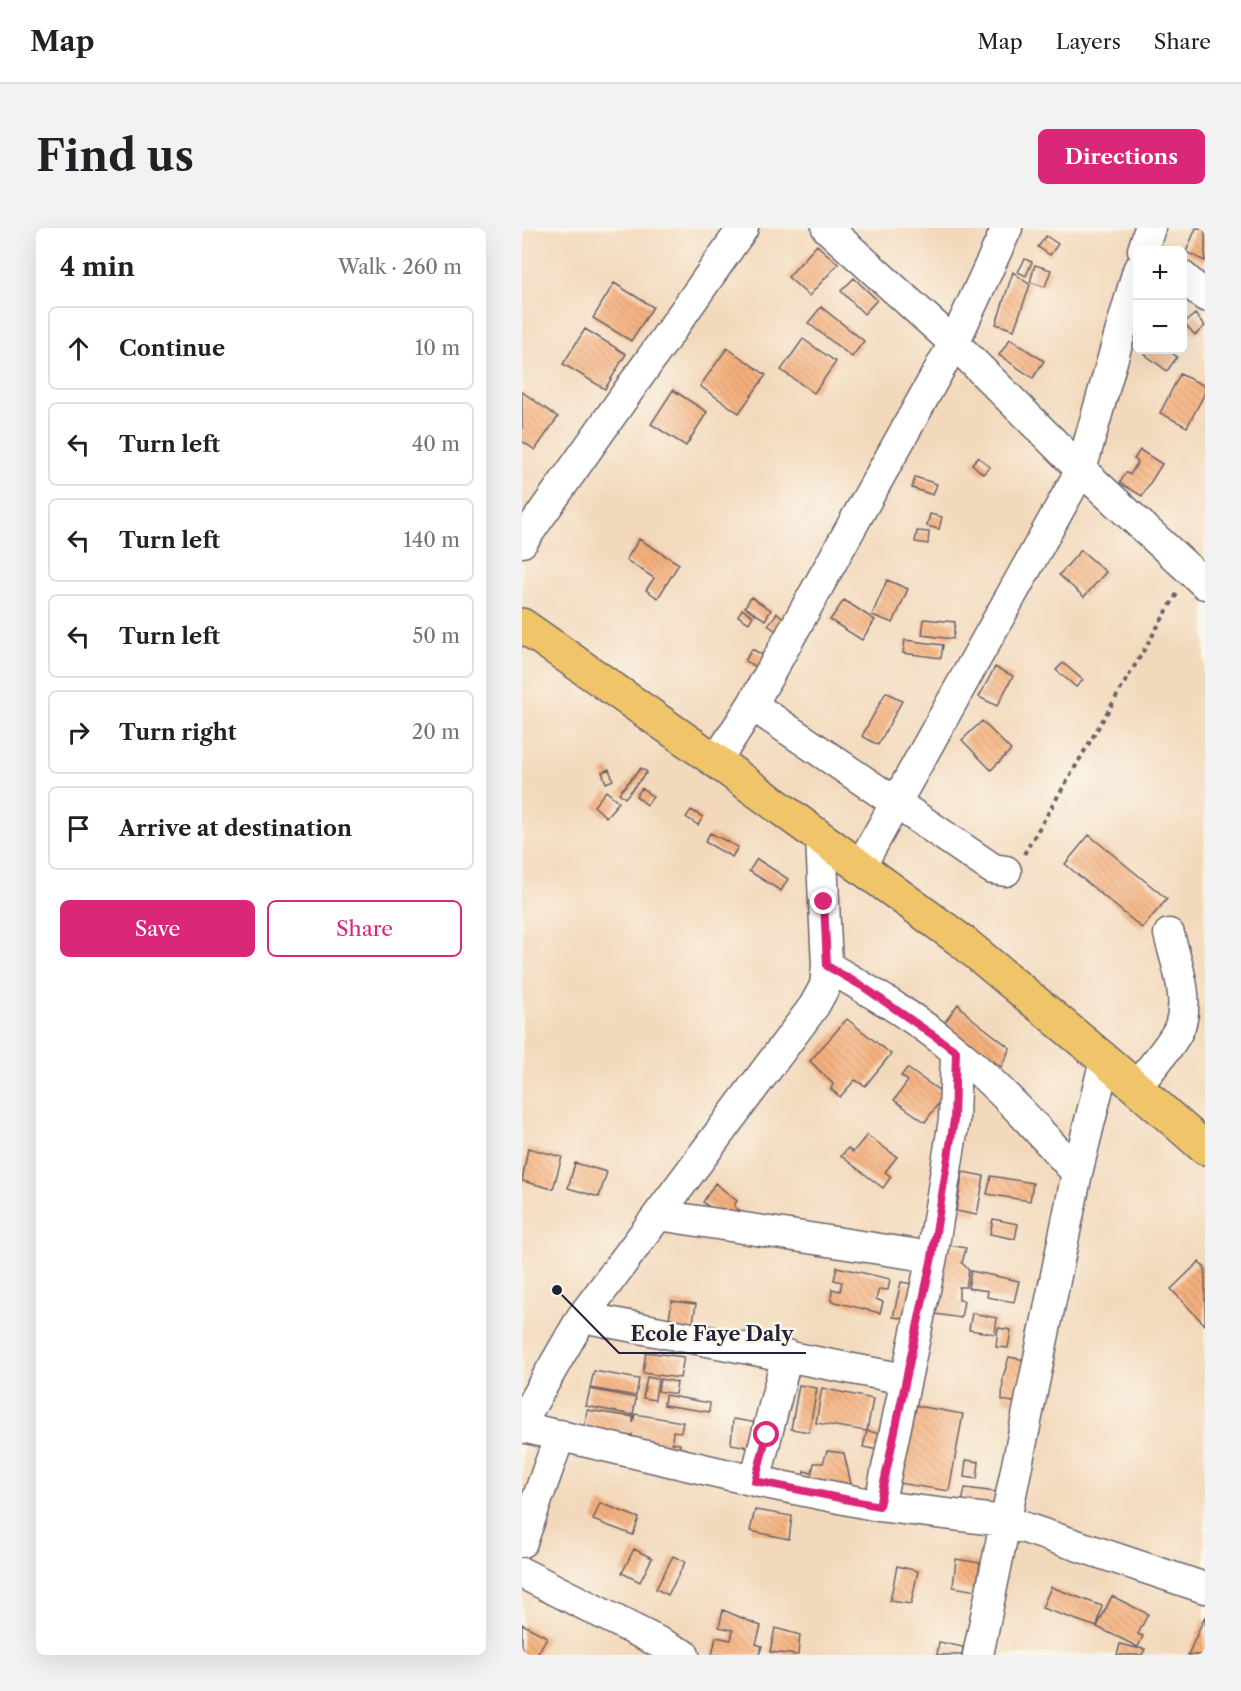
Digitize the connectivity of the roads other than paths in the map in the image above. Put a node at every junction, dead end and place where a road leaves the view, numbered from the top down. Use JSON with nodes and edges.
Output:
{"nodes":[{"id":1,"x":743,"y":228,"type":"edge"},
{"id":2,"x":827,"y":228,"type":"edge"},
{"id":3,"x":1007,"y":228,"type":"edge"},
{"id":4,"x":1187,"y":281,"type":"edge"},
{"id":5,"x":1133,"y":292,"type":"edge"},
{"id":6,"x":1205,"y":297,"type":"edge"},
{"id":7,"x":954,"y":343,"type":"junction"},
{"id":8,"x":1081,"y":470,"type":"junction"},
{"id":9,"x":522,"y":542,"type":"edge"},
{"id":10,"x":1198,"y":577,"type":"edge"},
{"id":11,"x":522,"y":625,"type":"edge"},
{"id":12,"x":752,"y":705,"type":"junction"},
{"id":13,"x":716,"y":762,"type":"junction"},
{"id":14,"x":896,"y":804,"type":"junction"},
{"id":15,"x":821,"y":838,"type":"junction"},
{"id":16,"x":860,"y":867,"type":"junction"},
{"id":17,"x":1006,"y":872,"type":"road end"},
{"id":18,"x":1169,"y":934,"type":"dead end"},
{"id":19,"x":827,"y":966,"type":"junction"},
{"id":20,"x":956,"y":1051,"type":"junction"},
{"id":21,"x":1105,"y":1060,"type":"junction"},
{"id":22,"x":1136,"y":1087,"type":"junction"},
{"id":23,"x":1205,"y":1149,"type":"edge"},
{"id":24,"x":1077,"y":1173,"type":"junction"},
{"id":25,"x":659,"y":1215,"type":"junction"},
{"id":26,"x":932,"y":1257,"type":"junction"},
{"id":27,"x":582,"y":1317,"type":"junction"},
{"id":28,"x":787,"y":1355,"type":"junction"},
{"id":29,"x":905,"y":1379,"type":"junction"},
{"id":30,"x":522,"y":1420,"type":"edge"},
{"id":31,"x":522,"y":1427,"type":"edge"},
{"id":32,"x":560,"y":1435,"type":"junction"},
{"id":33,"x":755,"y":1481,"type":"junction"},
{"id":34,"x":879,"y":1506,"type":"junction"},
{"id":35,"x":1004,"y":1521,"type":"junction"},
{"id":36,"x":522,"y":1542,"type":"edge"},
{"id":37,"x":522,"y":1573,"type":"edge"},
{"id":38,"x":1205,"y":1588,"type":"edge"},
{"id":39,"x":684,"y":1655,"type":"edge"},
{"id":40,"x":978,"y":1655,"type":"edge"}],
"edges":[{"from":1,"to":9,"type":"street"},
{"from":2,"to":7,"type":"street"},
{"from":3,"to":7,"type":"street"},
{"from":4,"to":6,"type":"street"},
{"from":5,"to":8,"type":"street"},
{"from":7,"to":8,"type":"street"},
{"from":7,"to":12,"type":"street"},
{"from":8,"to":10,"type":"street"},
{"from":8,"to":14,"type":"street"},
{"from":11,"to":13,"type":"highway"},
{"from":12,"to":13,"type":"street"},
{"from":12,"to":14,"type":"street"},
{"from":13,"to":15,"type":"highway"},
{"from":14,"to":16,"type":"street"},
{"from":14,"to":17,"type":"street"},
{"from":15,"to":16,"type":"highway"},
{"from":15,"to":19,"type":"street"},
{"from":16,"to":21,"type":"highway"},
{"from":18,"to":22,"type":"street"},
{"from":19,"to":20,"type":"street"},
{"from":19,"to":25,"type":"street"},
{"from":20,"to":24,"type":"street"},
{"from":20,"to":26,"type":"street"},
{"from":21,"to":22,"type":"highway"},
{"from":21,"to":24,"type":"street"},
{"from":22,"to":23,"type":"highway"},
{"from":24,"to":35,"type":"street"},
{"from":25,"to":26,"type":"street"},
{"from":25,"to":27,"type":"street"},
{"from":26,"to":29,"type":"street"},
{"from":27,"to":28,"type":"street"},
{"from":27,"to":30,"type":"street"},
{"from":28,"to":29,"type":"street"},
{"from":28,"to":33,"type":"street"},
{"from":29,"to":34,"type":"street"},
{"from":31,"to":32,"type":"street"},
{"from":32,"to":33,"type":"street"},
{"from":32,"to":36,"type":"street"},
{"from":33,"to":34,"type":"street"},
{"from":34,"to":35,"type":"street"},
{"from":35,"to":38,"type":"street"},
{"from":35,"to":40,"type":"street"},
{"from":37,"to":39,"type":"street"}]}
